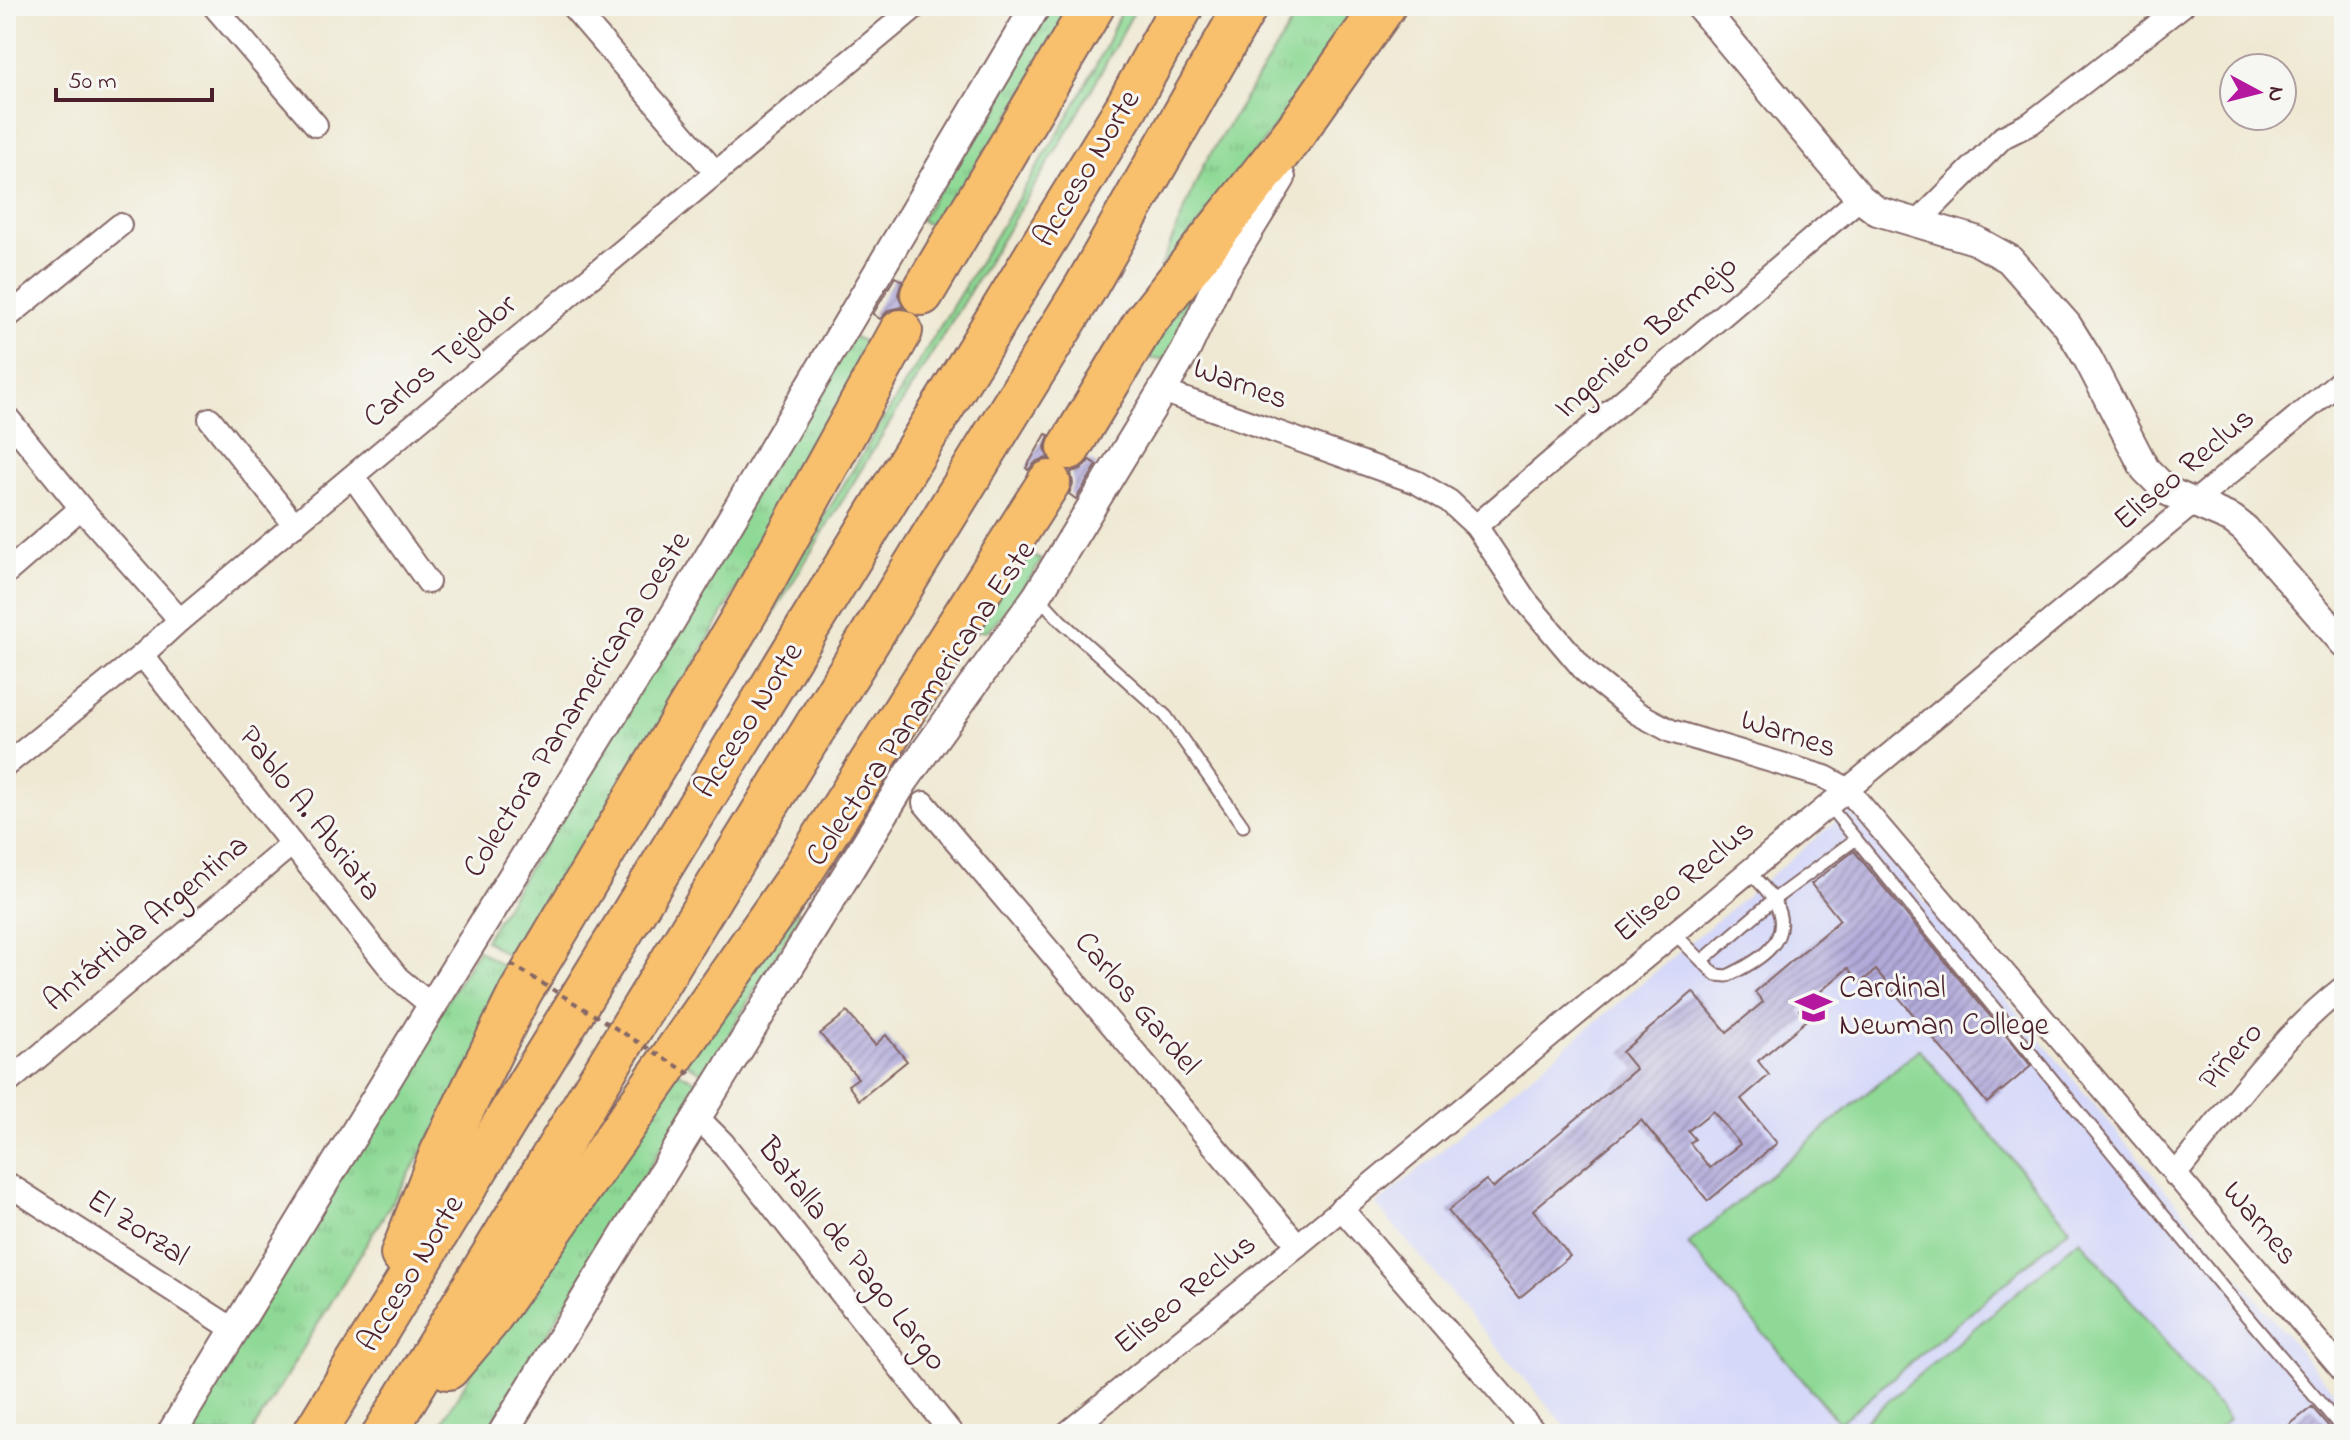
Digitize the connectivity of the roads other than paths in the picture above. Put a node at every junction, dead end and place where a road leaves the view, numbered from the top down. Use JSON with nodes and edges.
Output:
{"nodes":[{"id":1,"x":214,"y":6,"type":"edge"},
{"id":2,"x":572,"y":6,"type":"edge"},
{"id":3,"x":1036,"y":6,"type":"edge"},
{"id":4,"x":1182,"y":6,"type":"edge"},
{"id":5,"x":1246,"y":6,"type":"edge"},
{"id":6,"x":1386,"y":6,"type":"edge"},
{"id":7,"x":1700,"y":6,"type":"edge"},
{"id":8,"x":2182,"y":6,"type":"edge"},
{"id":9,"x":914,"y":7,"type":"edge"},
{"id":10,"x":1091,"y":9,"type":"edge"},
{"id":11,"x":316,"y":125,"type":"dead end"},
{"id":12,"x":716,"y":173,"type":"junction"},
{"id":13,"x":1860,"y":198,"type":"junction"},
{"id":14,"x":1918,"y":222,"type":"junction"},
{"id":15,"x":120,"y":225,"type":"dead end"},
{"id":16,"x":922,"y":294,"type":"dead end"},
{"id":17,"x":6,"y":318,"type":"edge"},
{"id":18,"x":901,"y":331,"type":"dead end"},
{"id":19,"x":2344,"y":378,"type":"edge"},
{"id":20,"x":1162,"y":391,"type":"junction"},
{"id":21,"x":6,"y":416,"type":"edge"},
{"id":22,"x":210,"y":419,"type":"dead end"},
{"id":23,"x":353,"y":477,"type":"junction"},
{"id":24,"x":2196,"y":503,"type":"junction"},
{"id":25,"x":81,"y":508,"type":"junction"},
{"id":26,"x":295,"y":525,"type":"junction"},
{"id":27,"x":1476,"y":526,"type":"junction"},
{"id":28,"x":6,"y":573,"type":"edge"},
{"id":29,"x":428,"y":582,"type":"dead end"},
{"id":30,"x":1037,"y":596,"type":"junction"},
{"id":31,"x":180,"y":620,"type":"junction"},
{"id":32,"x":2344,"y":643,"type":"edge"},
{"id":33,"x":142,"y":655,"type":"junction"},
{"id":34,"x":6,"y":765,"type":"edge"},
{"id":35,"x":1847,"y":789,"type":"junction"},
{"id":36,"x":924,"y":803,"type":"dead end"},
{"id":37,"x":1828,"y":805,"type":"junction"},
{"id":38,"x":1243,"y":826,"type":"dead end"},
{"id":39,"x":1856,"y":839,"type":"junction"},
{"id":40,"x":292,"y":844,"type":"junction"},
{"id":41,"x":1748,"y":871,"type":"junction"},
{"id":42,"x":1773,"y":900,"type":"junction"},
{"id":43,"x":1674,"y":933,"type":"junction"},
{"id":44,"x":1702,"y":961,"type":"junction"},
{"id":45,"x":2344,"y":987,"type":"edge"},
{"id":46,"x":432,"y":1006,"type":"junction"},
{"id":47,"x":6,"y":1084,"type":"edge"},
{"id":48,"x":698,"y":1118,"type":"junction"},
{"id":49,"x":2175,"y":1175,"type":"junction"},
{"id":50,"x":6,"y":1183,"type":"edge"},
{"id":51,"x":1341,"y":1208,"type":"junction"},
{"id":52,"x":1298,"y":1245,"type":"junction"},
{"id":53,"x":233,"y":1329,"type":"junction"},
{"id":54,"x":360,"y":1359,"type":"junction"},
{"id":55,"x":2344,"y":1372,"type":"edge"},
{"id":56,"x":2344,"y":1431,"type":"edge"},
{"id":57,"x":171,"y":1434,"type":"edge"},
{"id":58,"x":314,"y":1434,"type":"edge"},
{"id":59,"x":384,"y":1434,"type":"edge"},
{"id":60,"x":394,"y":1434,"type":"edge"},
{"id":61,"x":502,"y":1434,"type":"edge"},
{"id":62,"x":952,"y":1434,"type":"edge"},
{"id":63,"x":1066,"y":1434,"type":"edge"},
{"id":64,"x":1536,"y":1434,"type":"edge"}],
"edges":[{"from":1,"to":11,"type":"street"},
{"from":2,"to":12,"type":"street"},
{"from":3,"to":46,"type":"street","name":"Colectora Panamericana Oeste"},
{"from":4,"to":54,"type":"highway","name":"Acceso Norte"},
{"from":5,"to":59,"type":"highway","name":"Acceso Norte"},
{"from":6,"to":20,"type":"street","name":"Colectora Panamericana Este"},
{"from":6,"to":60,"type":"highway"},
{"from":7,"to":13,"type":"street"},
{"from":8,"to":14,"type":"street"},
{"from":9,"to":12,"type":"street","name":"Carlos Tejedor"},
{"from":10,"to":16,"type":"highway"},
{"from":12,"to":23,"type":"street","name":"Carlos Tejedor"},
{"from":13,"to":14,"type":"street"},
{"from":13,"to":27,"type":"street","name":"Ingeniero Bermejo"},
{"from":14,"to":24,"type":"street"},
{"from":15,"to":17,"type":"street"},
{"from":18,"to":54,"type":"highway"},
{"from":19,"to":24,"type":"street","name":"Eliseo Reclus"},
{"from":20,"to":27,"type":"street","name":"Warnes"},
{"from":20,"to":30,"type":"street","name":"Colectora Panamericana Este"},
{"from":21,"to":25,"type":"street"},
{"from":22,"to":26,"type":"street"},
{"from":23,"to":26,"type":"street","name":"Carlos Tejedor"},
{"from":23,"to":29,"type":"street"},
{"from":24,"to":32,"type":"street"},
{"from":24,"to":35,"type":"street","name":"Eliseo Reclus"},
{"from":25,"to":28,"type":"street"},
{"from":25,"to":31,"type":"street"},
{"from":26,"to":31,"type":"street","name":"Carlos Tejedor"},
{"from":27,"to":35,"type":"street","name":"Warnes"},
{"from":30,"to":38,"type":"lane"},
{"from":30,"to":48,"type":"street","name":"Colectora Panamericana Este"},
{"from":31,"to":33,"type":"street","name":"Carlos Tejedor"},
{"from":33,"to":34,"type":"street","name":"Carlos Tejedor"},
{"from":33,"to":40,"type":"street","name":"Pablo A. Abriata"},
{"from":35,"to":37,"type":"street","name":"Eliseo Reclus"},
{"from":35,"to":49,"type":"street","name":"Warnes"},
{"from":36,"to":52,"type":"street","name":"Carlos Gardel"},
{"from":37,"to":39,"type":"lane"},
{"from":37,"to":41,"type":"street","name":"Eliseo Reclus"},
{"from":39,"to":42,"type":"lane"},
{"from":39,"to":56,"type":"lane"},
{"from":40,"to":46,"type":"street","name":"Pablo A. Abriata"},
{"from":40,"to":47,"type":"street","name":"Antártida Argentina"},
{"from":41,"to":42,"type":"lane"},
{"from":41,"to":43,"type":"street","name":"Eliseo Reclus"},
{"from":42,"to":44,"type":"lane"},
{"from":42,"to":44,"type":"lane"},
{"from":43,"to":44,"type":"lane"},
{"from":43,"to":51,"type":"street","name":"Eliseo Reclus"},
{"from":45,"to":49,"type":"street","name":"Piñero"},
{"from":46,"to":53,"type":"street","name":"Colectora Panamericana Oeste"},
{"from":48,"to":61,"type":"street","name":"Colectora Panamericana Este"},
{"from":48,"to":62,"type":"street","name":"Batalla de Pago Largo"},
{"from":49,"to":55,"type":"street","name":"Warnes"},
{"from":50,"to":53,"type":"street","name":"El Zorzal"},
{"from":51,"to":52,"type":"street","name":"Eliseo Reclus"},
{"from":51,"to":64,"type":"street"},
{"from":52,"to":63,"type":"street","name":"Eliseo Reclus"},
{"from":53,"to":57,"type":"street","name":"Colectora Panamericana Oeste"},
{"from":54,"to":58,"type":"highway","name":"Acceso Norte"}]}
